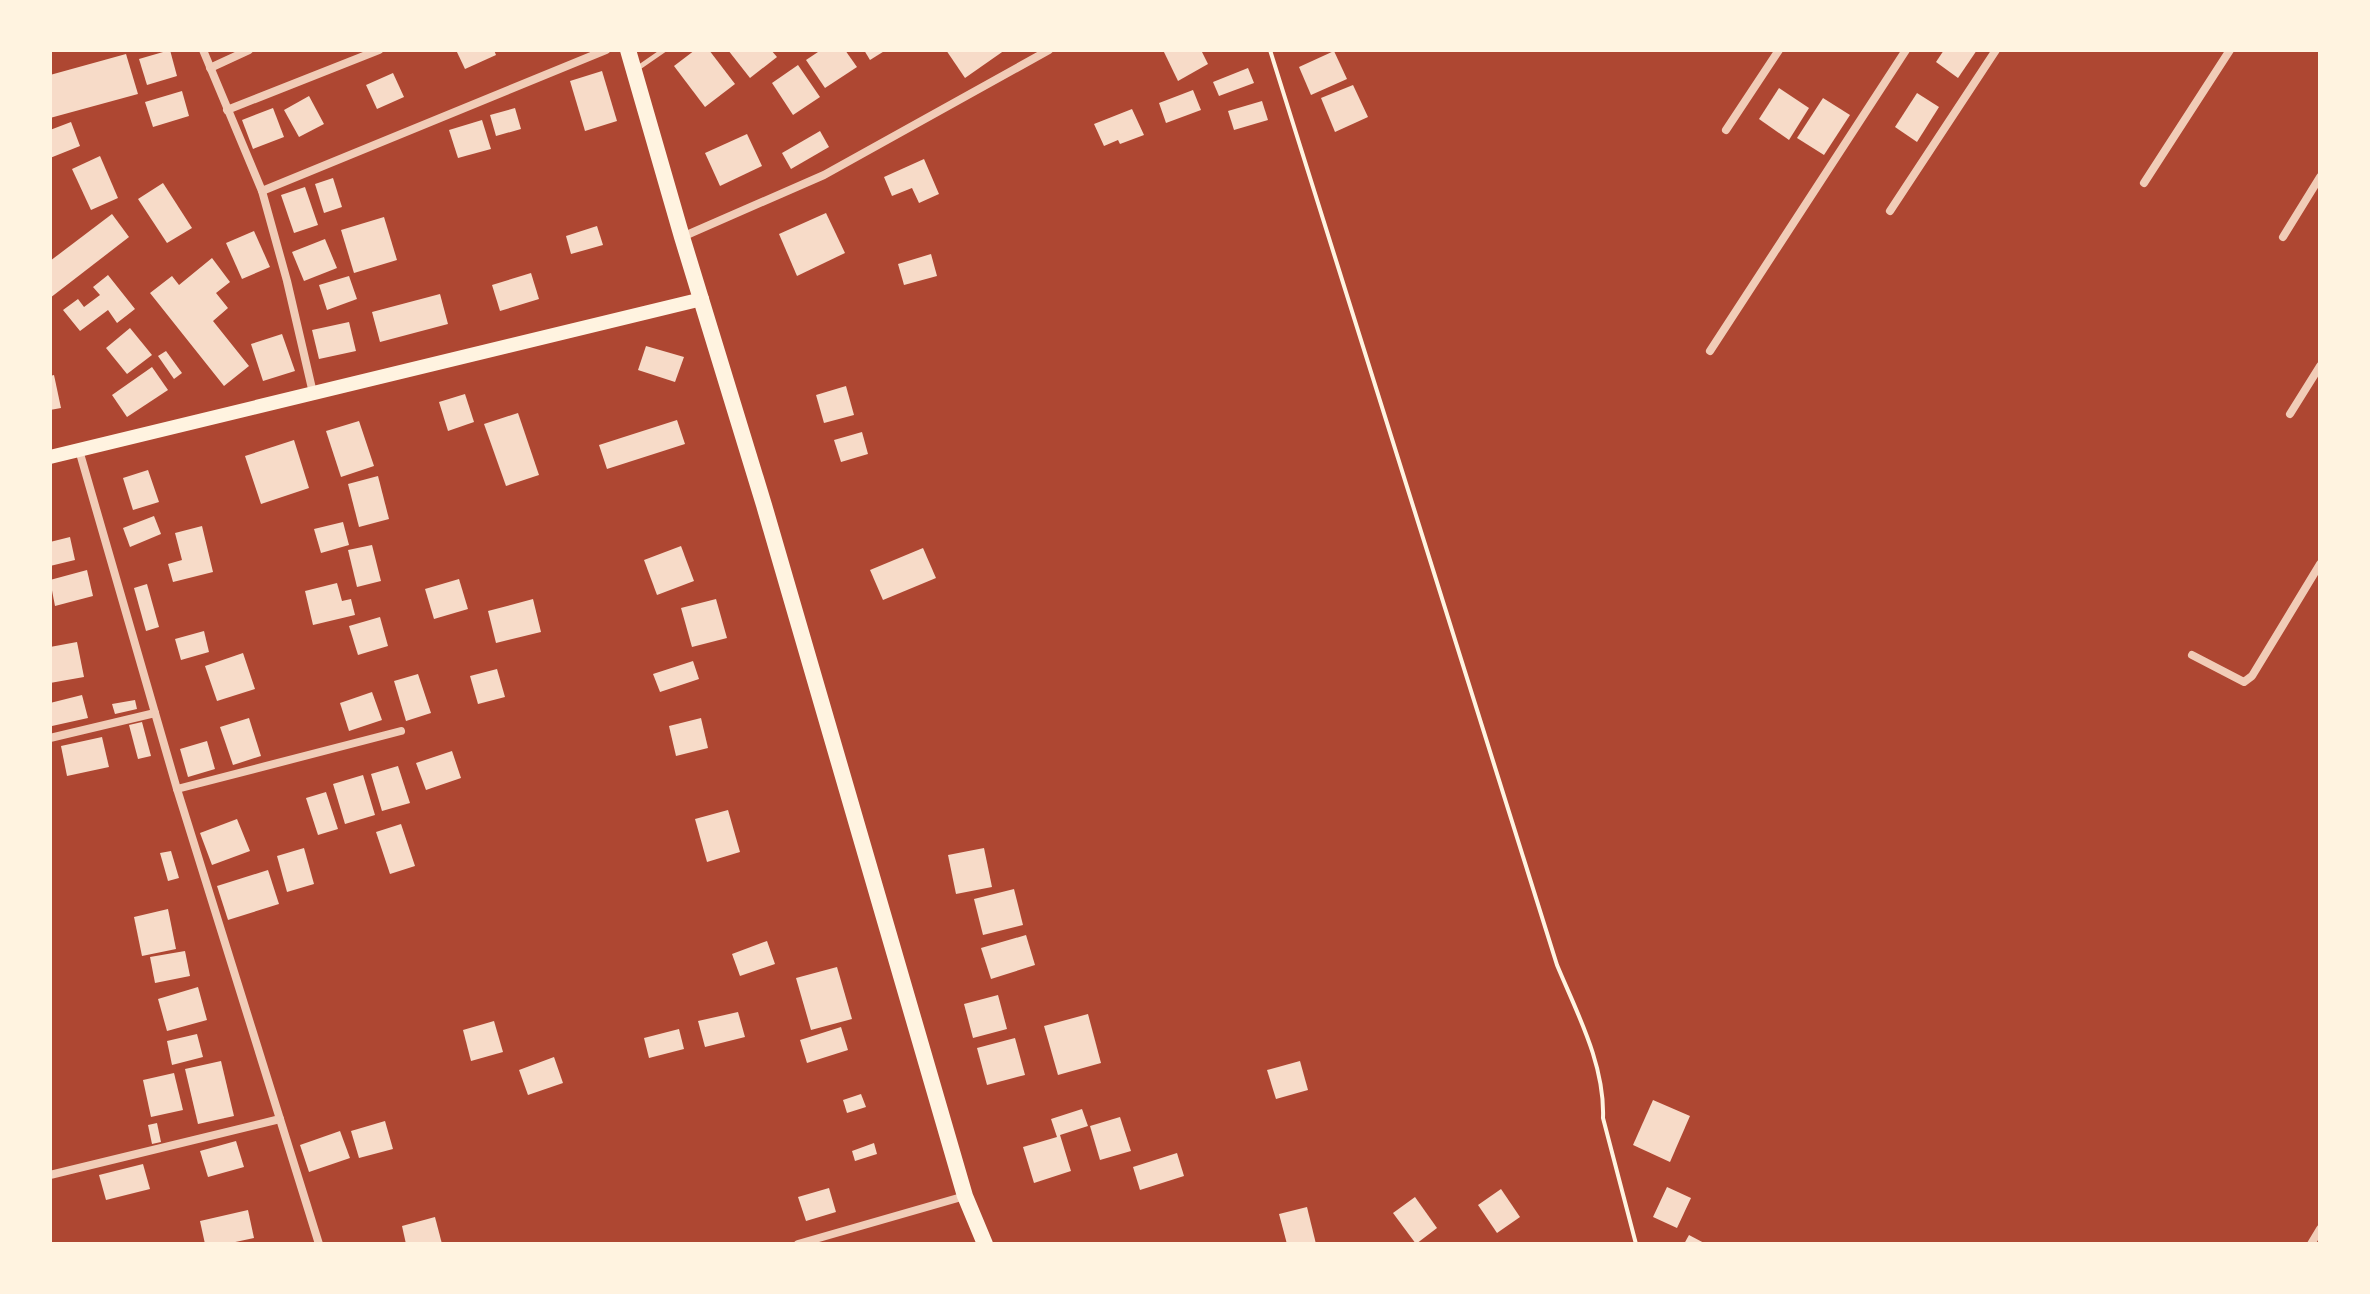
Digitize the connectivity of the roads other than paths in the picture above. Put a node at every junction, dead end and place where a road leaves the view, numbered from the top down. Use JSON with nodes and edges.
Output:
{"nodes":[{"id":1,"x":203,"y":50,"type":"edge"},
{"id":2,"x":249,"y":50,"type":"edge"},
{"id":3,"x":379,"y":50,"type":"edge"},
{"id":4,"x":606,"y":50,"type":"edge"},
{"id":5,"x":628,"y":50,"type":"edge"},
{"id":6,"x":664,"y":50,"type":"edge"},
{"id":7,"x":1049,"y":50,"type":"edge"},
{"id":8,"x":1779,"y":50,"type":"edge"},
{"id":9,"x":1906,"y":50,"type":"edge"},
{"id":10,"x":1996,"y":50,"type":"edge"},
{"id":11,"x":2230,"y":50,"type":"edge"},
{"id":12,"x":210,"y":68,"type":"junction"},
{"id":13,"x":634,"y":71,"type":"junction"},
{"id":14,"x":227,"y":110,"type":"junction"},
{"id":15,"x":1726,"y":130,"type":"dead end"},
{"id":16,"x":2320,"y":177,"type":"edge"},
{"id":17,"x":2144,"y":183,"type":"dead end"},
{"id":18,"x":262,"y":191,"type":"junction"},
{"id":19,"x":1890,"y":211,"type":"dead end"},
{"id":20,"x":682,"y":237,"type":"junction"},
{"id":21,"x":2283,"y":237,"type":"dead end"},
{"id":22,"x":702,"y":299,"type":"junction"},
{"id":23,"x":1710,"y":351,"type":"dead end"},
{"id":24,"x":2320,"y":366,"type":"edge"},
{"id":25,"x":313,"y":393,"type":"junction"},
{"id":26,"x":2290,"y":414,"type":"dead end"},
{"id":27,"x":79,"y":450,"type":"junction"},
{"id":28,"x":50,"y":457,"type":"edge"},
{"id":29,"x":2320,"y":564,"type":"edge"},
{"id":30,"x":2192,"y":655,"type":"dead end"},
{"id":31,"x":155,"y":713,"type":"junction"},
{"id":32,"x":401,"y":731,"type":"dead end"},
{"id":33,"x":50,"y":738,"type":"edge"},
{"id":34,"x":177,"y":789,"type":"junction"},
{"id":35,"x":280,"y":1119,"type":"junction"},
{"id":36,"x":50,"y":1175,"type":"edge"},
{"id":37,"x":965,"y":1196,"type":"junction"},
{"id":38,"x":2320,"y":1229,"type":"edge"},
{"id":39,"x":319,"y":1244,"type":"edge"},
{"id":40,"x":798,"y":1244,"type":"edge"},
{"id":41,"x":985,"y":1244,"type":"edge"},
{"id":42,"x":2311,"y":1244,"type":"edge"}],
"edges":[{"from":1,"to":12,"type":"street"},
{"from":2,"to":12,"type":"street"},
{"from":3,"to":14,"type":"street"},
{"from":4,"to":18,"type":"street"},
{"from":5,"to":13,"type":"main road"},
{"from":6,"to":13,"type":"lane"},
{"from":7,"to":20,"type":"street"},
{"from":8,"to":15,"type":"street"},
{"from":9,"to":23,"type":"street"},
{"from":10,"to":19,"type":"street"},
{"from":11,"to":17,"type":"street"},
{"from":12,"to":14,"type":"street"},
{"from":13,"to":20,"type":"main road"},
{"from":14,"to":18,"type":"street"},
{"from":16,"to":21,"type":"street"},
{"from":18,"to":25,"type":"street"},
{"from":20,"to":22,"type":"main road"},
{"from":22,"to":25,"type":"main road"},
{"from":22,"to":37,"type":"main road"},
{"from":24,"to":26,"type":"street"},
{"from":25,"to":27,"type":"main road"},
{"from":27,"to":28,"type":"main road"},
{"from":27,"to":31,"type":"street"},
{"from":29,"to":30,"type":"street"},
{"from":31,"to":33,"type":"street"},
{"from":31,"to":34,"type":"street"},
{"from":32,"to":34,"type":"street"},
{"from":34,"to":35,"type":"street"},
{"from":35,"to":36,"type":"street"},
{"from":35,"to":39,"type":"street"},
{"from":37,"to":40,"type":"street"},
{"from":37,"to":41,"type":"main road"},
{"from":38,"to":42,"type":"street"}]}
